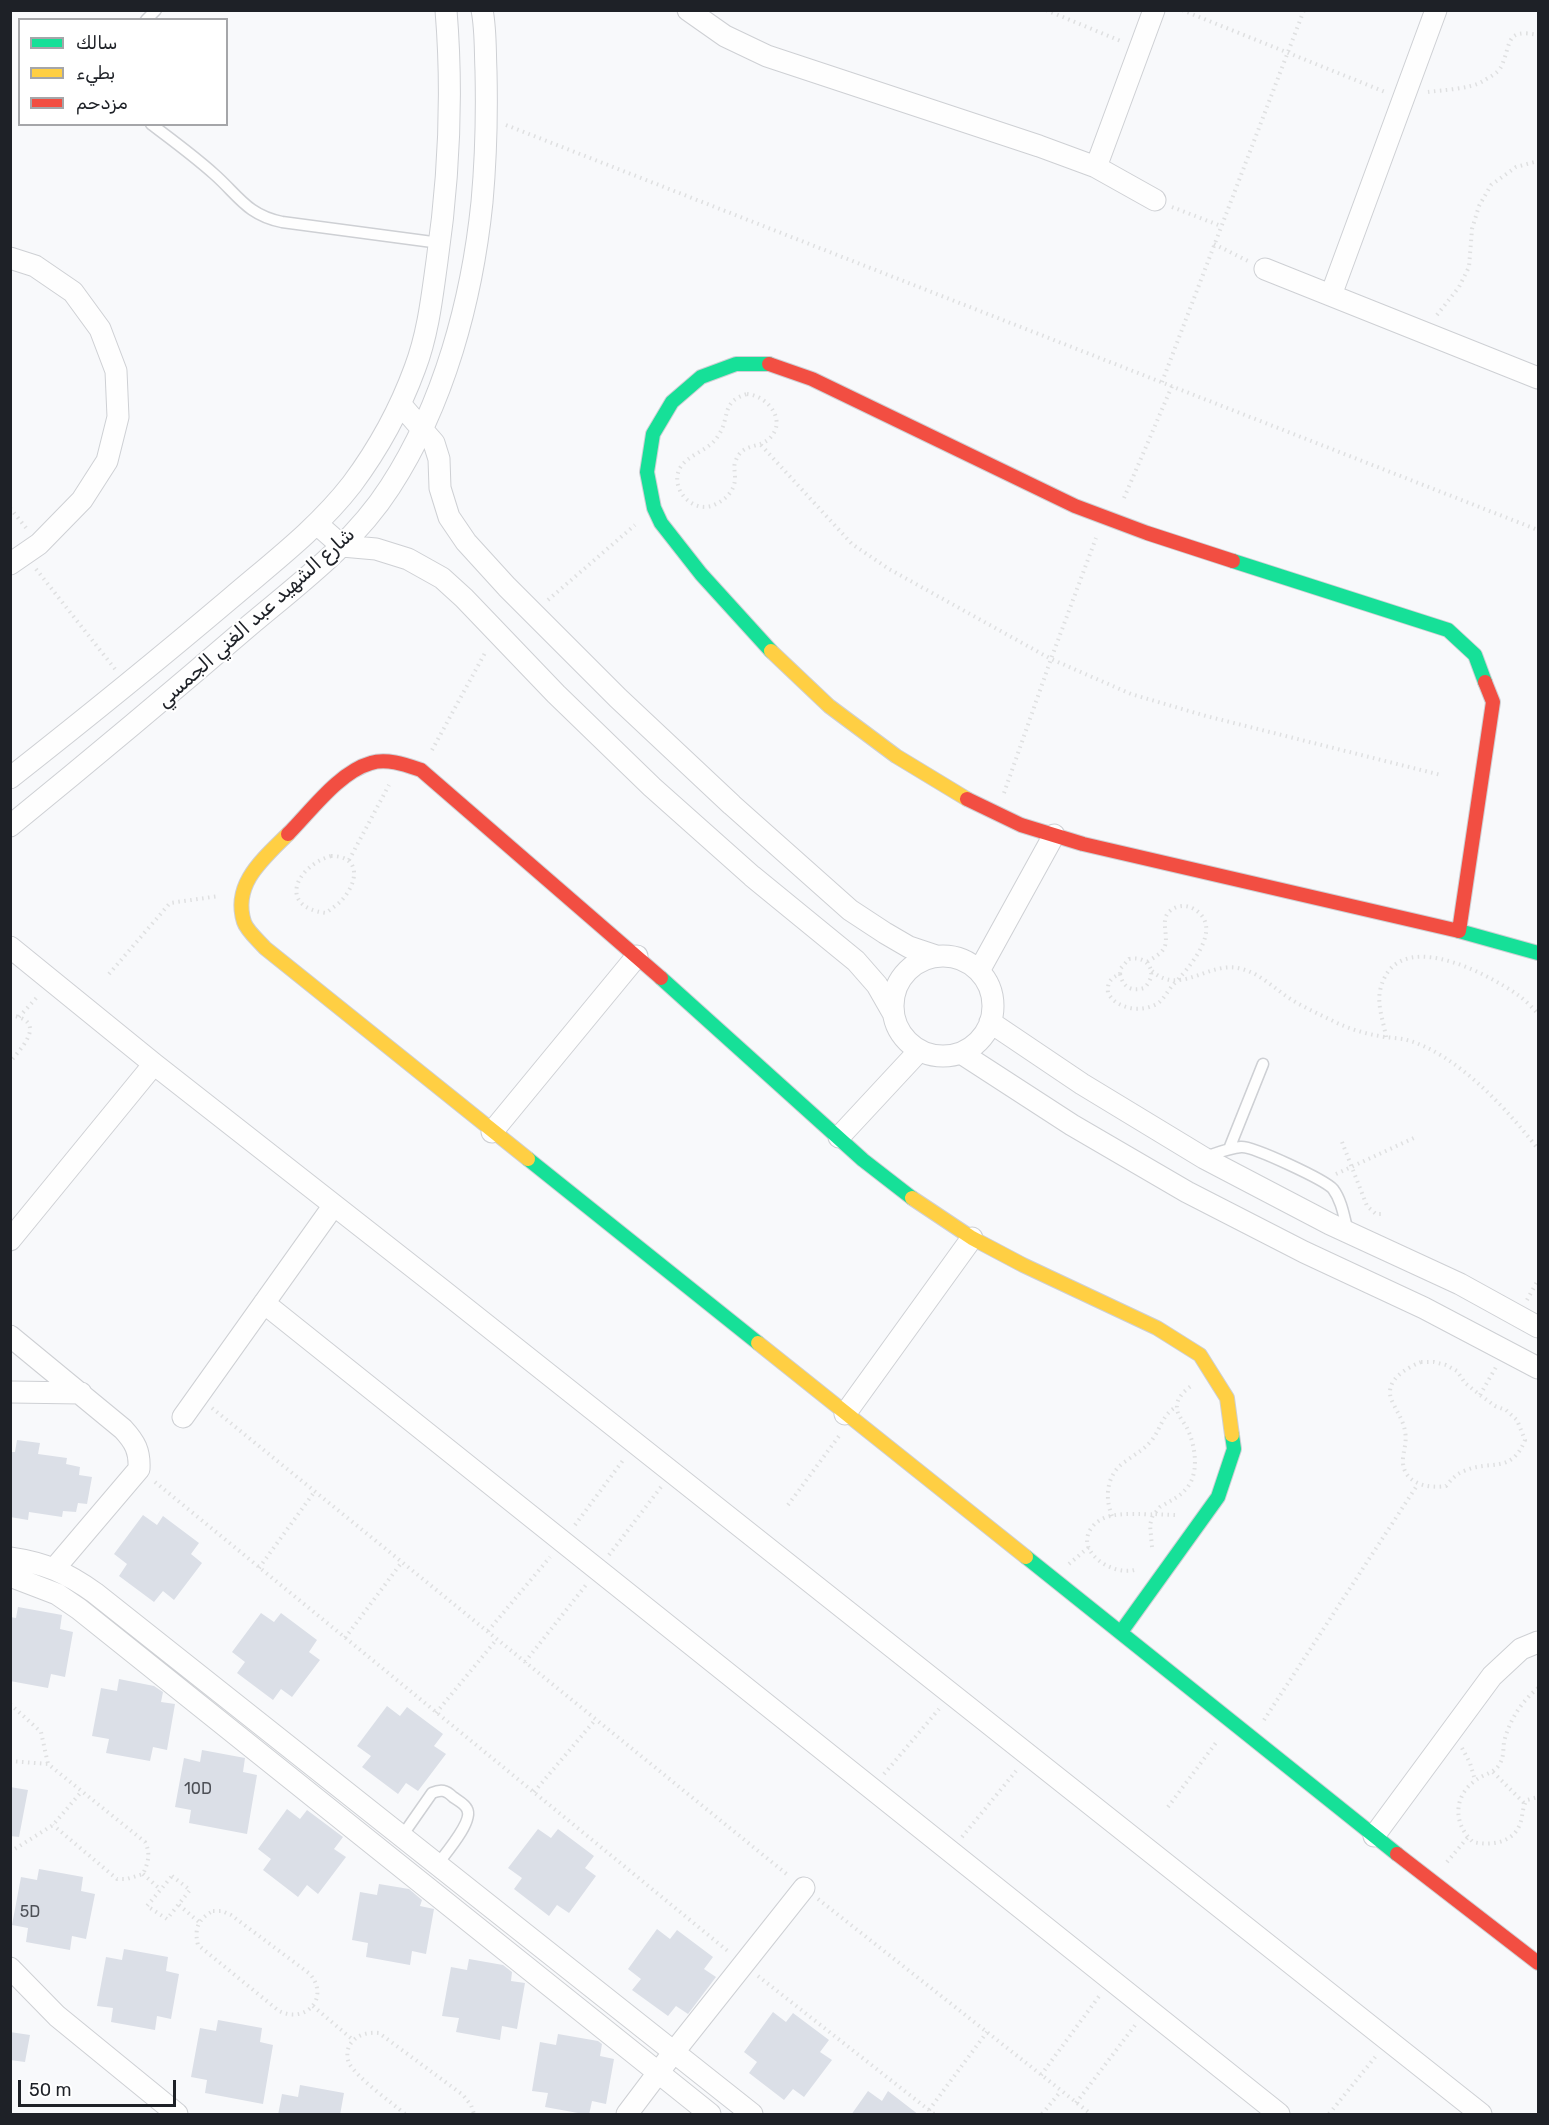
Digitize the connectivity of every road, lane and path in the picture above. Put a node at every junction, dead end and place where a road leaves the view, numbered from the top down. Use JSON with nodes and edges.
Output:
{"nodes":[{"id":1,"x":446,"y":10,"type":"edge"},
{"id":2,"x":482,"y":10,"type":"edge"},
{"id":3,"x":688,"y":10,"type":"edge"},
{"id":4,"x":1046,"y":10,"type":"edge"},
{"id":5,"x":1154,"y":10,"type":"edge"},
{"id":6,"x":1182,"y":10,"type":"edge"},
{"id":7,"x":1304,"y":10,"type":"edge"},
{"id":8,"x":1436,"y":10,"type":"edge"},
{"id":9,"x":1539,"y":35,"type":"edge"},
{"id":10,"x":1140,"y":49,"type":"junction"},
{"id":11,"x":1288,"y":53,"type":"junction"},
{"id":12,"x":1403,"y":99,"type":"junction"},
{"id":13,"x":486,"y":117,"type":"junction"},
{"id":14,"x":154,"y":126,"type":"edge"},
{"id":15,"x":1539,"y":161,"type":"edge"},
{"id":16,"x":1096,"y":167,"type":"junction"},
{"id":17,"x":1155,"y":200,"type":"joint"},
{"id":18,"x":1221,"y":226,"type":"junction"},
{"id":19,"x":440,"y":243,"type":"junction"},
{"id":20,"x":1214,"y":244,"type":"junction"},
{"id":21,"x":10,"y":258,"type":"edge"},
{"id":22,"x":1265,"y":269,"type":"joint"},
{"id":23,"x":1331,"y":295,"type":"junction"},
{"id":24,"x":1424,"y":332,"type":"junction"},
{"id":25,"x":1539,"y":378,"type":"edge"},
{"id":26,"x":1162,"y":382,"type":"junction"},
{"id":27,"x":1172,"y":386,"type":"junction"},
{"id":28,"x":400,"y":405,"type":"junction"},
{"id":29,"x":422,"y":430,"type":"junction"},
{"id":30,"x":761,"y":445,"type":"junction"},
{"id":31,"x":654,"y":508,"type":"junction"},
{"id":32,"x":1109,"y":519,"type":"junction"},
{"id":33,"x":317,"y":524,"type":"junction"},
{"id":34,"x":1539,"y":530,"type":"edge"},
{"id":35,"x":342,"y":546,"type":"junction"},
{"id":36,"x":18,"y":559,"type":"edge"},
{"id":37,"x":533,"y":613,"type":"junction"},
{"id":38,"x":496,"y":632,"type":"junction"},
{"id":39,"x":1051,"y":659,"type":"junction"},
{"id":40,"x":128,"y":686,"type":"junction"},
{"id":41,"x":401,"y":763,"type":"junction"},
{"id":42,"x":421,"y":770,"type":"junction"},
{"id":43,"x":1441,"y":775,"type":"dead end"},
{"id":44,"x":10,"y":778,"type":"edge"},
{"id":45,"x":997,"y":814,"type":"junction"},
{"id":46,"x":10,"y":826,"type":"edge"},
{"id":47,"x":1054,"y":835,"type":"junction"},
{"id":48,"x":349,"y":860,"type":"junction"},
{"id":49,"x":241,"y":893,"type":"junction"},
{"id":50,"x":1459,"y":931,"type":"junction"},
{"id":51,"x":10,"y":947,"type":"edge"},
{"id":52,"x":1539,"y":953,"type":"edge"},
{"id":53,"x":637,"y":956,"type":"junction"},
{"id":54,"x":936,"y":956,"type":"junction"},
{"id":55,"x":1147,"y":962,"type":"junction"},
{"id":56,"x":979,"y":971,"type":"junction"},
{"id":57,"x":1152,"y":971,"type":"junction"},
{"id":58,"x":110,"y":974,"type":"dead end"},
{"id":59,"x":1120,"y":974,"type":"junction"},
{"id":60,"x":52,"y":980,"type":"junction"},
{"id":61,"x":1180,"y":980,"type":"junction"},
{"id":62,"x":893,"y":1013,"type":"junction"},
{"id":63,"x":1539,"y":1014,"type":"edge"},
{"id":64,"x":10,"y":1015,"type":"edge"},
{"id":65,"x":19,"y":1017,"type":"junction"},
{"id":66,"x":990,"y":1022,"type":"junction"},
{"id":67,"x":1386,"y":1037,"type":"junction"},
{"id":68,"x":919,"y":1051,"type":"junction"},
{"id":69,"x":961,"y":1053,"type":"junction"},
{"id":70,"x":10,"y":1062,"type":"edge"},
{"id":71,"x":154,"y":1064,"type":"junction"},
{"id":72,"x":1263,"y":1064,"type":"dead end"},
{"id":73,"x":492,"y":1132,"type":"junction"},
{"id":74,"x":839,"y":1137,"type":"junction"},
{"id":75,"x":1416,"y":1137,"type":"dead end"},
{"id":76,"x":1342,"y":1142,"type":"dead end"},
{"id":77,"x":1229,"y":1149,"type":"junction"},
{"id":78,"x":1539,"y":1149,"type":"edge"},
{"id":79,"x":1204,"y":1158,"type":"junction"},
{"id":80,"x":1352,"y":1167,"type":"junction"},
{"id":81,"x":1322,"y":1181,"type":"junction"},
{"id":82,"x":334,"y":1205,"type":"junction"},
{"id":83,"x":1385,"y":1214,"type":"dead end"},
{"id":84,"x":1348,"y":1232,"type":"junction"},
{"id":85,"x":972,"y":1238,"type":"junction"},
{"id":86,"x":10,"y":1240,"type":"edge"},
{"id":87,"x":264,"y":1303,"type":"junction"},
{"id":88,"x":1539,"y":1327,"type":"edge"},
{"id":89,"x":10,"y":1336,"type":"edge"},
{"id":90,"x":1506,"y":1351,"type":"junction"},
{"id":91,"x":1539,"y":1368,"type":"edge"},
{"id":92,"x":1214,"y":1377,"type":"junction"},
{"id":93,"x":10,"y":1392,"type":"edge"},
{"id":94,"x":81,"y":1393,"type":"junction"},
{"id":95,"x":1479,"y":1395,"type":"junction"},
{"id":96,"x":198,"y":1396,"type":"junction"},
{"id":97,"x":1176,"y":1407,"type":"junction"},
{"id":98,"x":848,"y":1416,"type":"junction"},
{"id":99,"x":183,"y":1417,"type":"dead end"},
{"id":100,"x":139,"y":1469,"type":"junction"},
{"id":101,"x":1418,"y":1485,"type":"junction"},
{"id":102,"x":315,"y":1491,"type":"junction"},
{"id":103,"x":788,"y":1505,"type":"dead end"},
{"id":104,"x":1153,"y":1514,"type":"junction"},
{"id":105,"x":1112,"y":1516,"type":"junction"},
{"id":106,"x":1203,"y":1519,"type":"junction"},
{"id":107,"x":1152,"y":1550,"type":"dead end"},
{"id":108,"x":10,"y":1557,"type":"edge"},
{"id":109,"x":402,"y":1562,"type":"junction"},
{"id":110,"x":259,"y":1568,"type":"junction"},
{"id":111,"x":1139,"y":1568,"type":"dead end"},
{"id":112,"x":54,"y":1569,"type":"junction"},
{"id":113,"x":10,"y":1576,"type":"edge"},
{"id":114,"x":1121,"y":1632,"type":"junction"},
{"id":115,"x":345,"y":1638,"type":"junction"},
{"id":116,"x":497,"y":1639,"type":"junction"},
{"id":117,"x":1539,"y":1642,"type":"edge"},
{"id":118,"x":1539,"y":1688,"type":"edge"},
{"id":119,"x":952,"y":1695,"type":"junction"},
{"id":120,"x":10,"y":1704,"type":"edge"},
{"id":121,"x":436,"y":1713,"type":"junction"},
{"id":122,"x":596,"y":1719,"type":"junction"},
{"id":123,"x":1232,"y":1722,"type":"junction"},
{"id":124,"x":1449,"y":1734,"type":"junction"},
{"id":125,"x":1252,"y":1738,"type":"junction"},
{"id":126,"x":1028,"y":1756,"type":"junction"},
{"id":127,"x":10,"y":1761,"type":"edge"},
{"id":128,"x":48,"y":1764,"type":"junction"},
{"id":129,"x":1493,"y":1772,"type":"junction"},
{"id":130,"x":1475,"y":1780,"type":"junction"},
{"id":131,"x":871,"y":1789,"type":"junction"},
{"id":132,"x":82,"y":1791,"type":"junction"},
{"id":133,"x":534,"y":1792,"type":"junction"},
{"id":134,"x":1539,"y":1797,"type":"edge"},
{"id":135,"x":1525,"y":1803,"type":"junction"},
{"id":136,"x":1168,"y":1807,"type":"dead end"},
{"id":137,"x":53,"y":1825,"type":"junction"},
{"id":138,"x":402,"y":1836,"type":"junction"},
{"id":139,"x":1374,"y":1836,"type":"junction"},
{"id":140,"x":1468,"y":1837,"type":"junction"},
{"id":141,"x":10,"y":1852,"type":"edge"},
{"id":142,"x":951,"y":1852,"type":"junction"},
{"id":143,"x":438,"y":1865,"type":"junction"},
{"id":144,"x":143,"y":1874,"type":"junction"},
{"id":145,"x":1432,"y":1881,"type":"junction"},
{"id":146,"x":460,"y":1883,"type":"junction"},
{"id":147,"x":804,"y":1888,"type":"junction"},
{"id":148,"x":161,"y":1890,"type":"junction"},
{"id":149,"x":445,"y":1902,"type":"junction"},
{"id":150,"x":179,"y":1905,"type":"junction"},
{"id":151,"x":198,"y":1922,"type":"junction"},
{"id":152,"x":1539,"y":1963,"type":"edge"},
{"id":153,"x":744,"y":1965,"type":"junction"},
{"id":154,"x":10,"y":1968,"type":"edge"},
{"id":155,"x":1111,"y":1980,"type":"junction"},
{"id":156,"x":313,"y":2006,"type":"junction"},
{"id":157,"x":1147,"y":2009,"type":"junction"},
{"id":158,"x":987,"y":2032,"type":"junction"},
{"id":159,"x":353,"y":2040,"type":"junction"},
{"id":160,"x":1387,"y":2042,"type":"junction"},
{"id":161,"x":673,"y":2053,"type":"junction"},
{"id":162,"x":658,"y":2073,"type":"junction"},
{"id":163,"x":1041,"y":2075,"type":"junction"},
{"id":164,"x":1061,"y":2091,"type":"junction"},
{"id":165,"x":1076,"y":2103,"type":"junction"},
{"id":166,"x":929,"y":2110,"type":"junction"},
{"id":167,"x":177,"y":2115,"type":"edge"},
{"id":168,"x":405,"y":2115,"type":"edge"},
{"id":169,"x":474,"y":2115,"type":"edge"},
{"id":170,"x":627,"y":2115,"type":"edge"},
{"id":171,"x":710,"y":2115,"type":"edge"},
{"id":172,"x":752,"y":2115,"type":"edge"},
{"id":173,"x":934,"y":2115,"type":"edge"},
{"id":174,"x":1042,"y":2115,"type":"edge"},
{"id":175,"x":1091,"y":2115,"type":"edge"},
{"id":176,"x":1279,"y":2115,"type":"edge"},
{"id":177,"x":1329,"y":2115,"type":"edge"},
{"id":178,"x":1481,"y":2115,"type":"edge"}],
"edges":[{"from":1,"to":19,"type":"street","name":"شارع الشهيد عبد الغني الجمسي"},
{"from":2,"to":13,"type":"street","name":"شارع الشهيد عبد الغني الجمسي"},
{"from":3,"to":16,"type":"street"},
{"from":4,"to":10,"type":"path"},
{"from":5,"to":10,"type":"street"},
{"from":6,"to":11,"type":"path"},
{"from":7,"to":11,"type":"path"},
{"from":8,"to":12,"type":"street"},
{"from":9,"to":12,"type":"path"},
{"from":10,"to":16,"type":"street"},
{"from":11,"to":12,"type":"path"},
{"from":11,"to":18,"type":"path"},
{"from":12,"to":23,"type":"street"},
{"from":13,"to":26,"type":"path"},
{"from":13,"to":29,"type":"street","name":"شارع الشهيد عبد الغني الجمسي"},
{"from":14,"to":19,"type":"lane"},
{"from":15,"to":24,"type":"path"},
{"from":16,"to":17,"type":"street"},
{"from":17,"to":18,"type":"path"},
{"from":18,"to":20,"type":"path"},
{"from":19,"to":28,"type":"street","name":"شارع الشهيد عبد الغني الجمسي"},
{"from":20,"to":22,"type":"path"},
{"from":20,"to":26,"type":"path"},
{"from":21,"to":36,"type":"street"},
{"from":22,"to":23,"type":"street"},
{"from":23,"to":24,"type":"street"},
{"from":24,"to":25,"type":"street"},
{"from":26,"to":27,"type":"path"},
{"from":27,"to":32,"type":"path"},
{"from":27,"to":34,"type":"path"},
{"from":28,"to":29,"type":"street"},
{"from":28,"to":33,"type":"street","name":"شارع الشهيد عبد الغني الجمسي"},
{"from":29,"to":35,"type":"street","name":"شارع الشهيد عبد الغني الجمسي"},
{"from":29,"to":37,"type":"street"},
{"from":30,"to":30,"type":"path"},
{"from":30,"to":39,"type":"path"},
{"from":31,"to":32,"type":"street"},
{"from":31,"to":37,"type":"path"},
{"from":31,"to":45,"type":"street"},
{"from":32,"to":39,"type":"path"},
{"from":32,"to":50,"type":"street"},
{"from":33,"to":35,"type":"street"},
{"from":33,"to":40,"type":"street","name":"شارع الشهيد عبد الغني الجمسي"},
{"from":35,"to":38,"type":"street"},
{"from":35,"to":46,"type":"street","name":"شارع الشهيد عبد الغني الجمسي"},
{"from":36,"to":40,"type":"path"},
{"from":37,"to":54,"type":"street"},
{"from":38,"to":42,"type":"path"},
{"from":38,"to":62,"type":"street"},
{"from":39,"to":43,"type":"path"},
{"from":39,"to":45,"type":"path"},
{"from":40,"to":44,"type":"street","name":"شارع الشهيد عبد الغني الجمسي"},
{"from":41,"to":42,"type":"street"},
{"from":41,"to":48,"type":"path"},
{"from":41,"to":49,"type":"street"},
{"from":42,"to":53,"type":"street"},
{"from":45,"to":47,"type":"street"},
{"from":47,"to":50,"type":"street"},
{"from":47,"to":56,"type":"street"},
{"from":48,"to":48,"type":"path"},
{"from":49,"to":58,"type":"path"},
{"from":49,"to":73,"type":"street"},
{"from":50,"to":52,"type":"street"},
{"from":51,"to":60,"type":"street"},
{"from":53,"to":73,"type":"street"},
{"from":53,"to":74,"type":"street"},
{"from":54,"to":56,"type":"street"},
{"from":54,"to":62,"type":"street"},
{"from":55,"to":57,"type":"path"},
{"from":55,"to":59,"type":"path"},
{"from":55,"to":61,"type":"path"},
{"from":56,"to":66,"type":"street"},
{"from":57,"to":59,"type":"path"},
{"from":57,"to":61,"type":"path"},
{"from":59,"to":61,"type":"path"},
{"from":60,"to":65,"type":"path"},
{"from":60,"to":71,"type":"street"},
{"from":61,"to":67,"type":"path"},
{"from":62,"to":68,"type":"street"},
{"from":63,"to":67,"type":"path"},
{"from":64,"to":65,"type":"path"},
{"from":65,"to":70,"type":"path"},
{"from":66,"to":69,"type":"street"},
{"from":66,"to":79,"type":"street"},
{"from":67,"to":78,"type":"path"},
{"from":68,"to":69,"type":"street"},
{"from":68,"to":74,"type":"street"},
{"from":69,"to":90,"type":"street"},
{"from":71,"to":82,"type":"street"},
{"from":71,"to":86,"type":"street"},
{"from":72,"to":77,"type":"lane"},
{"from":73,"to":98,"type":"street"},
{"from":74,"to":85,"type":"street"},
{"from":75,"to":80,"type":"path"},
{"from":76,"to":80,"type":"path"},
{"from":77,"to":79,"type":"lane"},
{"from":77,"to":81,"type":"lane"},
{"from":79,"to":84,"type":"street"},
{"from":80,"to":81,"type":"path"},
{"from":80,"to":83,"type":"path"},
{"from":81,"to":84,"type":"lane"},
{"from":82,"to":87,"type":"street"},
{"from":82,"to":119,"type":"street"},
{"from":84,"to":88,"type":"street"},
{"from":85,"to":92,"type":"street"},
{"from":85,"to":98,"type":"street"},
{"from":87,"to":96,"type":"street"},
{"from":87,"to":131,"type":"street"},
{"from":89,"to":94,"type":"street"},
{"from":90,"to":91,"type":"street"},
{"from":90,"to":95,"type":"path"},
{"from":92,"to":97,"type":"path"},
{"from":92,"to":106,"type":"street"},
{"from":93,"to":94,"type":"street"},
{"from":94,"to":100,"type":"street"},
{"from":95,"to":101,"type":"path"},
{"from":95,"to":101,"type":"path"},
{"from":96,"to":99,"type":"street"},
{"from":96,"to":102,"type":"path"},
{"from":97,"to":104,"type":"path"},
{"from":97,"to":105,"type":"path"},
{"from":98,"to":103,"type":"path"},
{"from":98,"to":114,"type":"street"},
{"from":100,"to":110,"type":"path"},
{"from":100,"to":112,"type":"street"},
{"from":101,"to":125,"type":"path"},
{"from":102,"to":109,"type":"path"},
{"from":102,"to":110,"type":"path"},
{"from":104,"to":105,"type":"path"},
{"from":104,"to":106,"type":"path"},
{"from":104,"to":107,"type":"path"},
{"from":105,"to":111,"type":"path"},
{"from":106,"to":114,"type":"street"},
{"from":108,"to":112,"type":"street"},
{"from":109,"to":115,"type":"path"},
{"from":109,"to":116,"type":"path"},
{"from":110,"to":115,"type":"path"},
{"from":112,"to":138,"type":"street"},
{"from":113,"to":149,"type":"street"},
{"from":114,"to":123,"type":"street"},
{"from":115,"to":121,"type":"path"},
{"from":116,"to":121,"type":"path"},
{"from":116,"to":122,"type":"path"},
{"from":117,"to":124,"type":"street"},
{"from":118,"to":129,"type":"path"},
{"from":119,"to":126,"type":"street"},
{"from":119,"to":131,"type":"path"},
{"from":120,"to":128,"type":"path"},
{"from":121,"to":133,"type":"path"},
{"from":122,"to":133,"type":"path"},
{"from":122,"to":147,"type":"path"},
{"from":123,"to":125,"type":"street"},
{"from":123,"to":136,"type":"path"},
{"from":124,"to":130,"type":"path"},
{"from":124,"to":139,"type":"street"},
{"from":125,"to":139,"type":"street"},
{"from":126,"to":142,"type":"path"},
{"from":126,"to":160,"type":"street"},
{"from":127,"to":128,"type":"path"},
{"from":128,"to":132,"type":"path"},
{"from":129,"to":130,"type":"path"},
{"from":129,"to":135,"type":"path"},
{"from":130,"to":140,"type":"path"},
{"from":131,"to":142,"type":"street"},
{"from":132,"to":137,"type":"path"},
{"from":132,"to":144,"type":"path"},
{"from":133,"to":153,"type":"path"},
{"from":134,"to":135,"type":"path"},
{"from":135,"to":140,"type":"path"},
{"from":137,"to":141,"type":"path"},
{"from":137,"to":144,"type":"path"},
{"from":138,"to":143,"type":"street"},
{"from":138,"to":143,"type":"lane"},
{"from":139,"to":145,"type":"street"},
{"from":140,"to":145,"type":"path"},
{"from":142,"to":155,"type":"street"},
{"from":143,"to":146,"type":"street"},
{"from":144,"to":148,"type":"path"},
{"from":145,"to":152,"type":"street"},
{"from":146,"to":149,"type":"street"},
{"from":146,"to":161,"type":"street"},
{"from":147,"to":153,"type":"street"},
{"from":147,"to":158,"type":"path"},
{"from":148,"to":150,"type":"path"},
{"from":148,"to":150,"type":"path"},
{"from":149,"to":162,"type":"street"},
{"from":150,"to":151,"type":"path"},
{"from":151,"to":156,"type":"path"},
{"from":151,"to":156,"type":"path"},
{"from":153,"to":161,"type":"street"},
{"from":153,"to":166,"type":"path"},
{"from":154,"to":167,"type":"street"},
{"from":155,"to":157,"type":"street"},
{"from":155,"to":163,"type":"path"},
{"from":156,"to":159,"type":"path"},
{"from":157,"to":165,"type":"path"},
{"from":157,"to":176,"type":"street"},
{"from":158,"to":163,"type":"path"},
{"from":158,"to":166,"type":"path"},
{"from":159,"to":168,"type":"path"},
{"from":159,"to":169,"type":"path"},
{"from":160,"to":177,"type":"path"},
{"from":160,"to":178,"type":"street"},
{"from":161,"to":162,"type":"street"},
{"from":161,"to":172,"type":"street"},
{"from":162,"to":170,"type":"street"},
{"from":162,"to":171,"type":"street"},
{"from":163,"to":164,"type":"path"},
{"from":164,"to":165,"type":"path"},
{"from":164,"to":174,"type":"path"},
{"from":165,"to":175,"type":"path"},
{"from":166,"to":173,"type":"path"}]}
